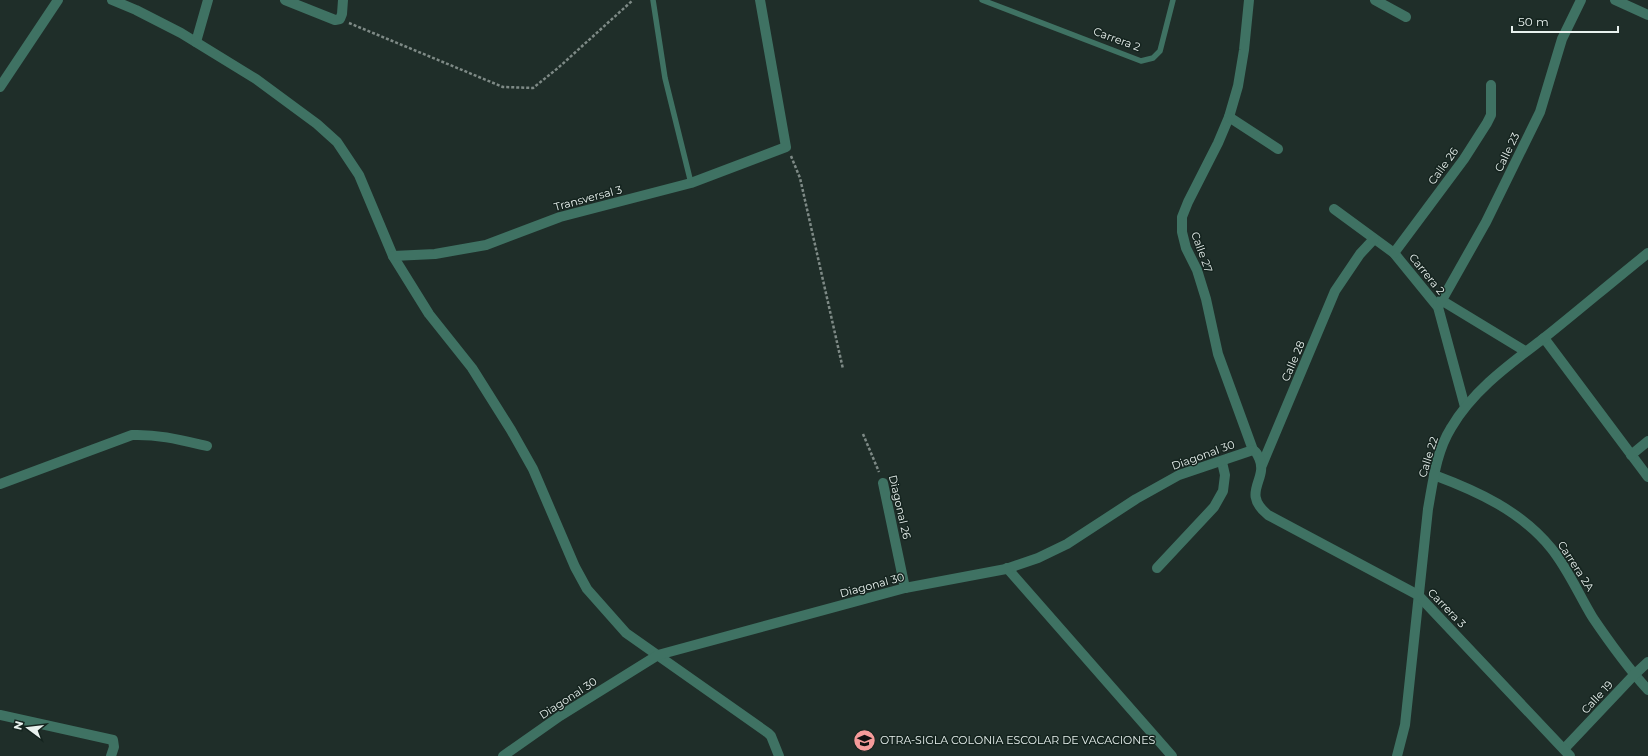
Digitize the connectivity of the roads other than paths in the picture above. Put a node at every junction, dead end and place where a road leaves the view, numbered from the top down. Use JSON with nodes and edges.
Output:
{"nodes":[{"id":1,"x":58,"y":0,"type":"edge"},
{"id":2,"x":112,"y":0,"type":"edge"},
{"id":3,"x":208,"y":0,"type":"edge"},
{"id":4,"x":285,"y":0,"type":"edge"},
{"id":5,"x":343,"y":0,"type":"edge"},
{"id":6,"x":654,"y":0,"type":"edge"},
{"id":7,"x":760,"y":0,"type":"edge"},
{"id":8,"x":982,"y":0,"type":"edge"},
{"id":9,"x":1173,"y":0,"type":"edge"},
{"id":10,"x":1249,"y":0,"type":"edge"},
{"id":11,"x":1375,"y":0,"type":"edge"},
{"id":12,"x":1581,"y":0,"type":"edge"},
{"id":13,"x":1615,"y":0,"type":"edge"},
{"id":14,"x":1648,"y":15,"type":"edge"},
{"id":15,"x":1406,"y":17,"type":"dead end"},
{"id":16,"x":196,"y":42,"type":"junction"},
{"id":17,"x":1491,"y":86,"type":"dead end"},
{"id":18,"x":0,"y":87,"type":"edge"},
{"id":19,"x":1229,"y":117,"type":"junction"},
{"id":20,"x":1278,"y":150,"type":"dead end"},
{"id":21,"x":691,"y":183,"type":"junction"},
{"id":22,"x":1334,"y":209,"type":"dead end"},
{"id":23,"x":1374,"y":239,"type":"junction"},
{"id":24,"x":1394,"y":252,"type":"junction"},
{"id":25,"x":1648,"y":253,"type":"edge"},
{"id":26,"x":393,"y":256,"type":"junction"},
{"id":27,"x":1440,"y":303,"type":"junction"},
{"id":28,"x":1544,"y":338,"type":"junction"},
{"id":29,"x":1526,"y":351,"type":"junction"},
{"id":30,"x":1465,"y":407,"type":"junction"},
{"id":31,"x":1648,"y":441,"type":"edge"},
{"id":32,"x":207,"y":446,"type":"dead end"},
{"id":33,"x":1253,"y":450,"type":"junction"},
{"id":34,"x":1630,"y":456,"type":"junction"},
{"id":35,"x":1222,"y":462,"type":"junction"},
{"id":36,"x":1262,"y":465,"type":"junction"},
{"id":37,"x":1434,"y":475,"type":"junction"},
{"id":38,"x":1648,"y":477,"type":"edge"},
{"id":39,"x":884,"y":483,"type":"road end"},
{"id":40,"x":0,"y":484,"type":"edge"},
{"id":41,"x":1257,"y":502,"type":"joint"},
{"id":42,"x":1007,"y":568,"type":"junction"},
{"id":43,"x":1157,"y":568,"type":"dead end"},
{"id":44,"x":905,"y":588,"type":"junction"},
{"id":45,"x":1418,"y":595,"type":"junction"},
{"id":46,"x":658,"y":655,"type":"junction"},
{"id":47,"x":1648,"y":662,"type":"edge"},
{"id":48,"x":1634,"y":675,"type":"junction"},
{"id":49,"x":1648,"y":690,"type":"edge"},
{"id":50,"x":0,"y":715,"type":"edge"},
{"id":51,"x":1567,"y":752,"type":"edge"},
{"id":52,"x":111,"y":756,"type":"edge"},
{"id":53,"x":503,"y":756,"type":"edge"},
{"id":54,"x":779,"y":756,"type":"edge"},
{"id":55,"x":1172,"y":756,"type":"edge"},
{"id":56,"x":1397,"y":756,"type":"edge"}],
"edges":[{"from":1,"to":18,"type":"street"},
{"from":2,"to":16,"type":"street"},
{"from":3,"to":16,"type":"street"},
{"from":4,"to":5,"type":"street"},
{"from":6,"to":21,"type":"lane"},
{"from":7,"to":21,"type":"street","name":"Transversal 3"},
{"from":8,"to":9,"type":"lane","name":"Carrera 2"},
{"from":10,"to":19,"type":"street","name":"Calle 27"},
{"from":11,"to":15,"type":"street"},
{"from":12,"to":27,"type":"street","name":"Calle 23"},
{"from":13,"to":14,"type":"street"},
{"from":16,"to":26,"type":"street"},
{"from":17,"to":24,"type":"street","name":"Calle 26"},
{"from":19,"to":20,"type":"street"},
{"from":19,"to":33,"type":"street","name":"Calle 27"},
{"from":21,"to":26,"type":"street","name":"Transversal 3"},
{"from":22,"to":23,"type":"street","name":"Carrera 2"},
{"from":23,"to":24,"type":"street","name":"Carrera 2"},
{"from":23,"to":36,"type":"street","name":"Calle 28"},
{"from":24,"to":27,"type":"street","name":"Carrera 2"},
{"from":25,"to":28,"type":"street","name":"Calle 22"},
{"from":26,"to":46,"type":"street"},
{"from":27,"to":29,"type":"street"},
{"from":27,"to":30,"type":"street","name":"Carrera 2"},
{"from":28,"to":29,"type":"street","name":"Calle 22"},
{"from":28,"to":34,"type":"street"},
{"from":29,"to":30,"type":"street","name":"Calle 22"},
{"from":30,"to":37,"type":"street","name":"Calle 22"},
{"from":31,"to":34,"type":"street"},
{"from":32,"to":40,"type":"street"},
{"from":33,"to":35,"type":"street","name":"Diagonal 30"},
{"from":33,"to":36,"type":"street","name":"Calle 27"},
{"from":34,"to":38,"type":"street"},
{"from":35,"to":42,"type":"street","name":"Diagonal 30"},
{"from":35,"to":43,"type":"street"},
{"from":36,"to":41,"type":"street","name":"Calle 28"},
{"from":37,"to":45,"type":"street","name":"Calle 22"},
{"from":37,"to":48,"type":"street","name":"Carrera 2A"},
{"from":39,"to":44,"type":"street","name":"Diagonal 26"},
{"from":41,"to":45,"type":"street","name":"Carrera 3"},
{"from":42,"to":44,"type":"street","name":"Diagonal 30"},
{"from":42,"to":55,"type":"street"},
{"from":44,"to":46,"type":"street","name":"Diagonal 30"},
{"from":45,"to":51,"type":"street","name":"Carrera 3"},
{"from":45,"to":56,"type":"street","name":"Calle 22"},
{"from":46,"to":53,"type":"street","name":"Diagonal 30"},
{"from":46,"to":54,"type":"street"},
{"from":47,"to":48,"type":"street","name":"Calle 19"},
{"from":48,"to":49,"type":"street","name":"Carrera 2A"},
{"from":48,"to":51,"type":"street","name":"Calle 19"},
{"from":50,"to":52,"type":"street"}]}
